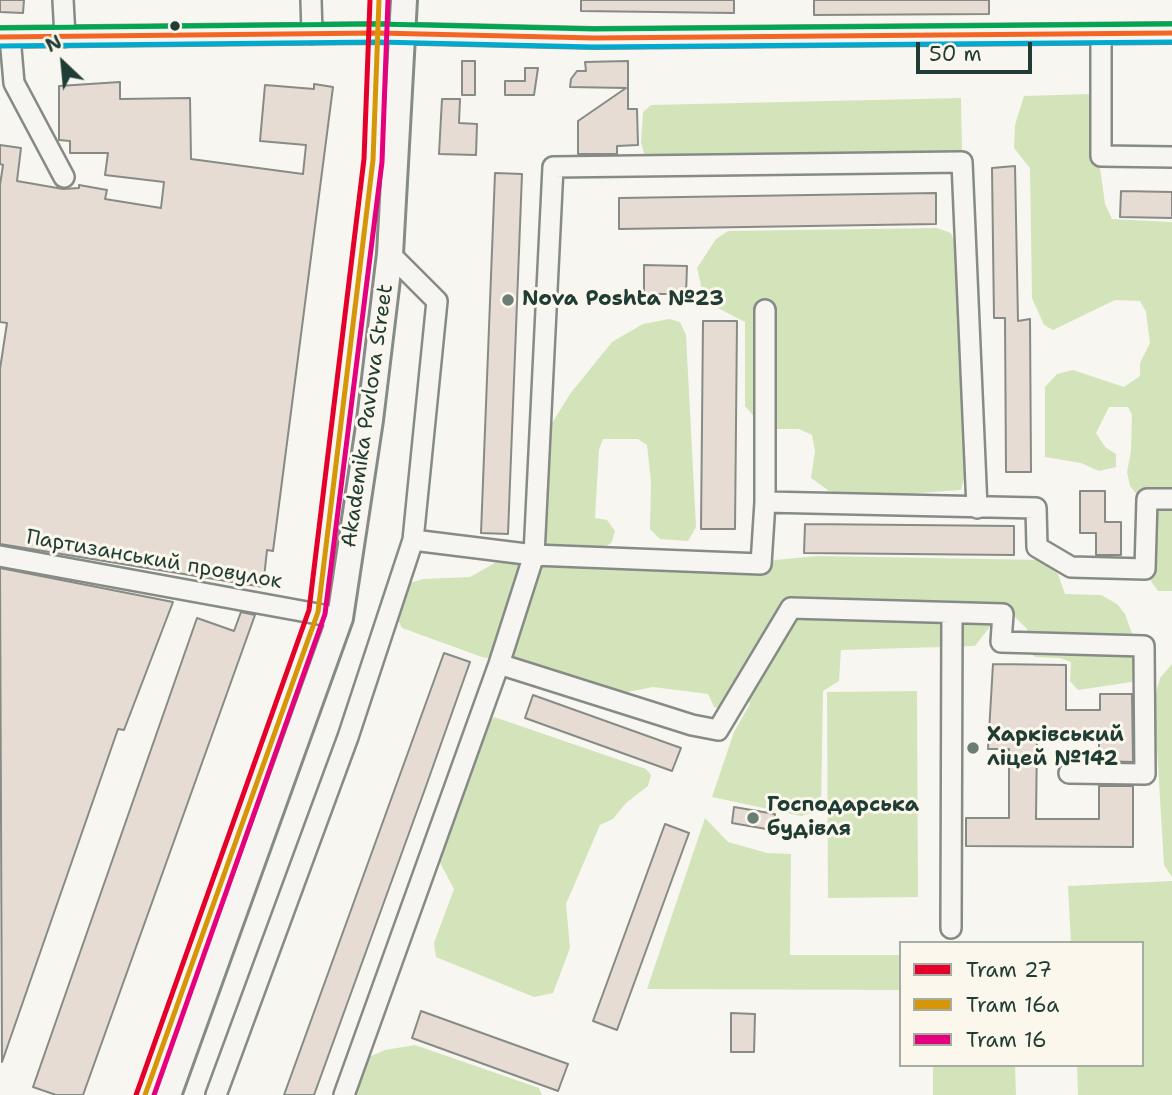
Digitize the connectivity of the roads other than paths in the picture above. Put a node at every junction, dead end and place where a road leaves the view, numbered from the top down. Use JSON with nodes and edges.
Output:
{"nodes":[{"id":1,"x":63,"y":0,"type":"edge"},
{"id":2,"x":311,"y":0,"type":"edge"},
{"id":3,"x":404,"y":0,"type":"edge"},
{"id":4,"x":403,"y":33,"type":"junction"},
{"id":5,"x":1172,"y":33,"type":"edge"},
{"id":6,"x":312,"y":34,"type":"junction"},
{"id":7,"x":1101,"y":34,"type":"junction"},
{"id":8,"x":5,"y":37,"type":"edge"},
{"id":9,"x":65,"y":37,"type":"junction"},
{"id":10,"x":1172,"y":157,"type":"edge"},
{"id":11,"x":64,"y":177,"type":"dead end"},
{"id":12,"x":390,"y":254,"type":"junction"},
{"id":13,"x":765,"y":310,"type":"dead end"},
{"id":14,"x":1172,"y":499,"type":"edge"},
{"id":15,"x":765,"y":502,"type":"junction"},
{"id":16,"x":977,"y":508,"type":"junction"},
{"id":17,"x":413,"y":540,"type":"junction"},
{"id":18,"x":534,"y":555,"type":"junction"},
{"id":19,"x":0,"y":556,"type":"edge"},
{"id":20,"x":952,"y":613,"type":"junction"},
{"id":21,"x":340,"y":618,"type":"junction"},
{"id":22,"x":499,"y":664,"type":"junction"},
{"id":23,"x":1069,"y":773,"type":"dead end"},
{"id":24,"x":951,"y":928,"type":"dead end"},
{"id":25,"x":168,"y":1095,"type":"edge"},
{"id":26,"x":216,"y":1095,"type":"edge"},
{"id":27,"x":344,"y":1095,"type":"edge"}],
"edges":[{"from":1,"to":9,"type":"street"},
{"from":2,"to":6,"type":"street"},
{"from":3,"to":4,"type":"main road","name":"Akademika Pavlova Street"},
{"from":4,"to":6,"type":"street"},
{"from":4,"to":7,"type":"street"},
{"from":4,"to":12,"type":"main road","name":"Akademika Pavlova Street"},
{"from":5,"to":7,"type":"street"},
{"from":6,"to":9,"type":"street"},
{"from":7,"to":10,"type":"street"},
{"from":8,"to":9,"type":"street"},
{"from":8,"to":11,"type":"street"},
{"from":12,"to":17,"type":"street"},
{"from":12,"to":21,"type":"main road","name":"Akademika Pavlova Street"},
{"from":13,"to":15,"type":"street"},
{"from":14,"to":16,"type":"street"},
{"from":15,"to":16,"type":"street"},
{"from":15,"to":18,"type":"street"},
{"from":16,"to":18,"type":"street"},
{"from":17,"to":18,"type":"street"},
{"from":17,"to":26,"type":"street"},
{"from":18,"to":22,"type":"street"},
{"from":19,"to":21,"type":"street","name":"Партизанський провулок"},
{"from":20,"to":22,"type":"street"},
{"from":20,"to":23,"type":"street"},
{"from":20,"to":24,"type":"street"},
{"from":21,"to":25,"type":"main road","name":"Akademika Pavlova Street"},
{"from":22,"to":27,"type":"street"}]}
